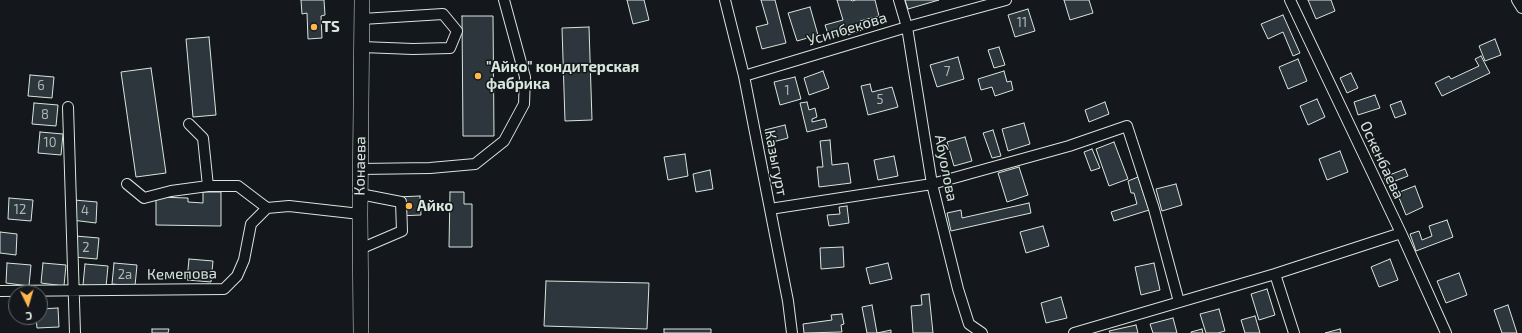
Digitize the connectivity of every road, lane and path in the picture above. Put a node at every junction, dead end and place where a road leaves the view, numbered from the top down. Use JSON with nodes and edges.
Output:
{"nodes":[{"id":1,"x":362,"y":0,"type":"edge"},
{"id":2,"x":504,"y":0,"type":"edge"},
{"id":3,"x":726,"y":0,"type":"edge"},
{"id":4,"x":899,"y":0,"type":"edge"},
{"id":5,"x":1006,"y":0,"type":"edge"},
{"id":6,"x":1290,"y":0,"type":"edge"},
{"id":7,"x":1517,"y":0,"type":"edge"},
{"id":8,"x":1522,"y":8,"type":"edge"},
{"id":9,"x":362,"y":19,"type":"junction"},
{"id":10,"x":907,"y":27,"type":"junction"},
{"id":11,"x":362,"y":46,"type":"junction"},
{"id":12,"x":744,"y":76,"type":"junction"},
{"id":13,"x":68,"y":107,"type":"dead end"},
{"id":14,"x":189,"y":124,"type":"dead end"},
{"id":15,"x":360,"y":169,"type":"junction"},
{"id":16,"x":127,"y":184,"type":"dead end"},
{"id":17,"x":932,"y":184,"type":"junction"},
{"id":18,"x":208,"y":186,"type":"junction"},
{"id":19,"x":360,"y":194,"type":"junction"},
{"id":20,"x":267,"y":208,"type":"junction"},
{"id":21,"x":770,"y":209,"type":"junction"},
{"id":22,"x":360,"y":214,"type":"junction"},
{"id":23,"x":1401,"y":233,"type":"junction"},
{"id":24,"x":360,"y":249,"type":"junction"},
{"id":25,"x":1275,"y":274,"type":"junction"},
{"id":26,"x":73,"y":290,"type":"junction"},
{"id":27,"x":0,"y":291,"type":"edge"},
{"id":28,"x":1180,"y":302,"type":"junction"},
{"id":29,"x":75,"y":333,"type":"edge"},
{"id":30,"x":361,"y":333,"type":"edge"},
{"id":31,"x":792,"y":333,"type":"edge"},
{"id":32,"x":982,"y":333,"type":"edge"},
{"id":33,"x":1074,"y":333,"type":"edge"},
{"id":34,"x":1294,"y":333,"type":"edge"},
{"id":35,"x":1446,"y":333,"type":"edge"}],
"edges":[{"from":1,"to":9,"type":"main road","name":"Конаева"},
{"from":2,"to":15,"type":"street"},
{"from":3,"to":12,"type":"street","name":"Казыгурт"},
{"from":4,"to":10,"type":"street","name":"Абуолова"},
{"from":5,"to":10,"type":"street","name":"Усипбекова"},
{"from":6,"to":23,"type":"street","name":"Оскенбаева"},
{"from":7,"to":8,"type":"street"},
{"from":9,"to":11,"type":"main road","name":"Конаева"},
{"from":9,"to":11,"type":"street"},
{"from":10,"to":12,"type":"street","name":"Усипбекова"},
{"from":10,"to":17,"type":"street","name":"Абуолова"},
{"from":11,"to":15,"type":"main road","name":"Конаева"},
{"from":12,"to":21,"type":"street","name":"Казыгурт"},
{"from":13,"to":26,"type":"street"},
{"from":14,"to":18,"type":"street"},
{"from":15,"to":19,"type":"main road","name":"Конаева"},
{"from":16,"to":18,"type":"street"},
{"from":17,"to":21,"type":"street"},
{"from":17,"to":28,"type":"street"},
{"from":17,"to":32,"type":"street","name":"Абуолова"},
{"from":18,"to":20,"type":"street"},
{"from":19,"to":22,"type":"main road","name":"Конаева"},
{"from":19,"to":24,"type":"street"},
{"from":20,"to":22,"type":"street"},
{"from":20,"to":26,"type":"street","name":"Кемепова"},
{"from":21,"to":31,"type":"street","name":"Казыгурт"},
{"from":22,"to":24,"type":"main road","name":"Конаева"},
{"from":23,"to":25,"type":"street"},
{"from":23,"to":35,"type":"street","name":"Оскенбаева"},
{"from":24,"to":30,"type":"main road","name":"Конаева"},
{"from":25,"to":28,"type":"street"},
{"from":25,"to":34,"type":"street"},
{"from":26,"to":27,"type":"street","name":"Кемепова"},
{"from":26,"to":29,"type":"street"},
{"from":28,"to":33,"type":"street"}]}
